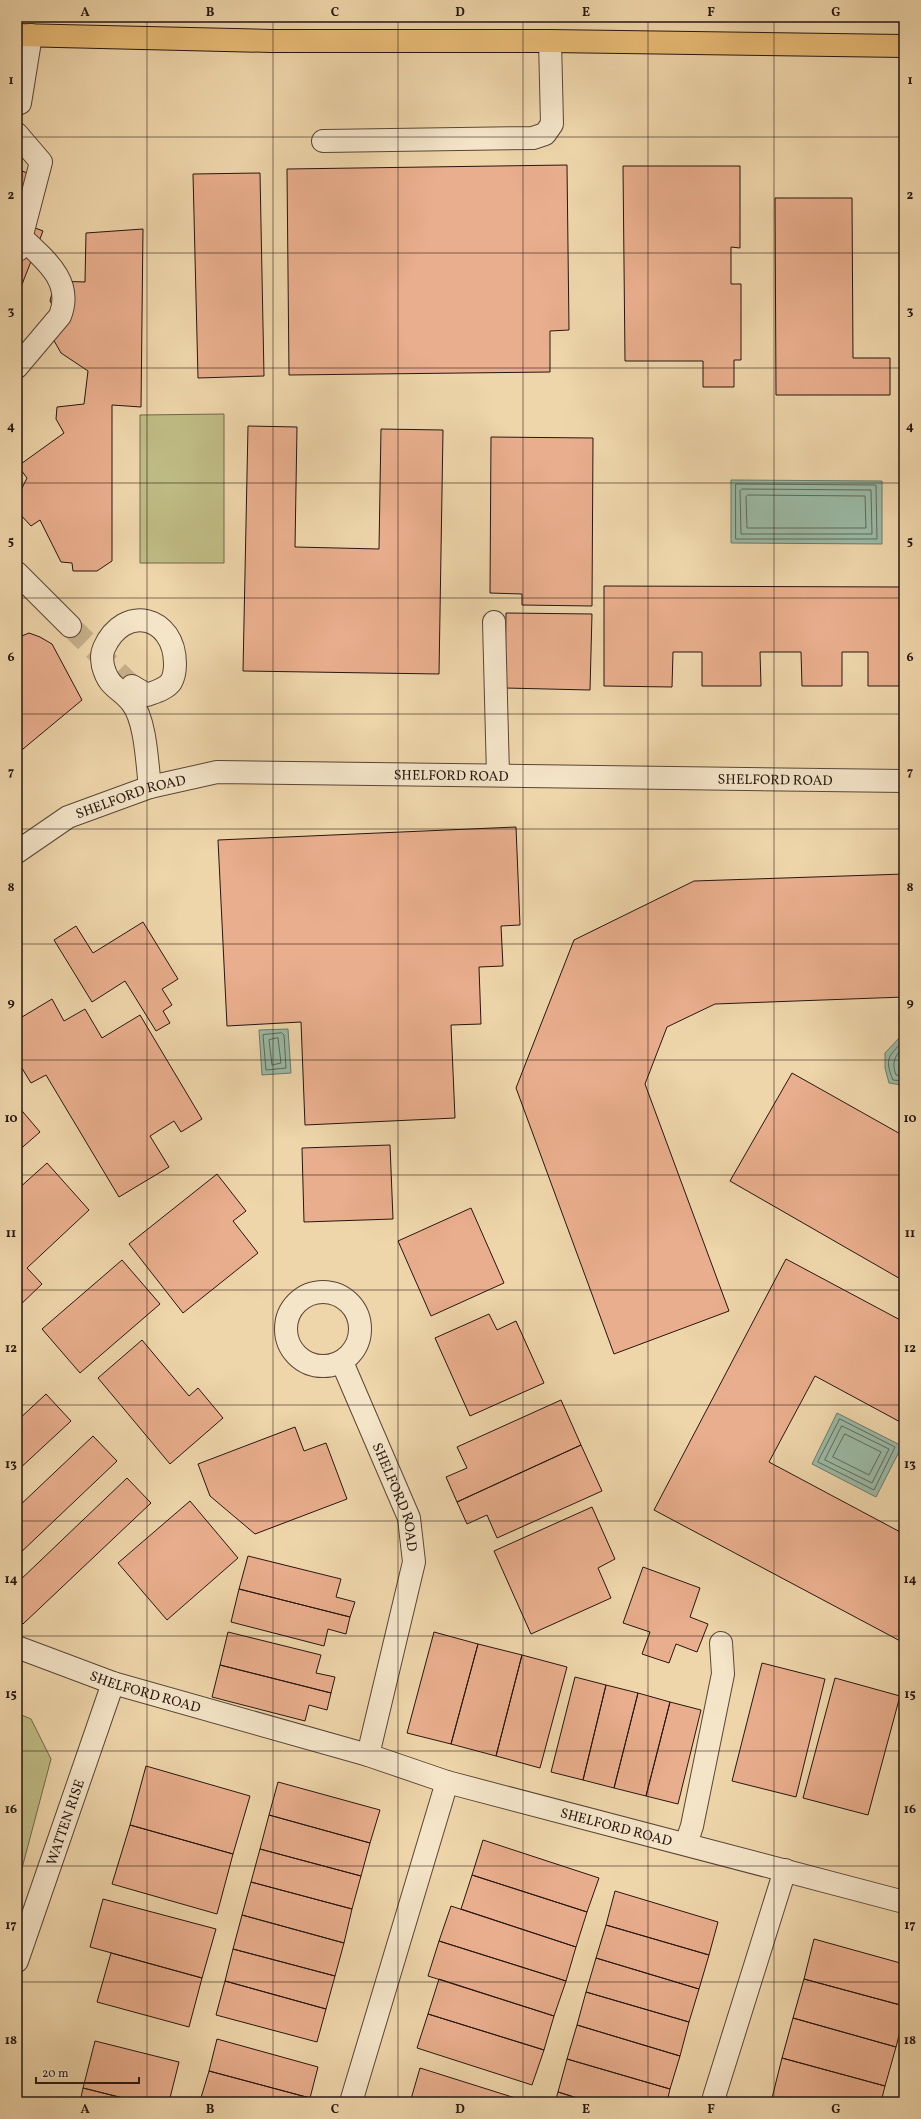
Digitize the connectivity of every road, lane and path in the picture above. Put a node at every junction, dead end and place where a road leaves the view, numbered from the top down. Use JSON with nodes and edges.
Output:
{"nodes":[{"id":1,"x":24,"y":35,"type":"edge"},
{"id":2,"x":550,"y":41,"type":"junction"},
{"id":3,"x":904,"y":46,"type":"edge"},
{"id":4,"x":17,"y":104,"type":"edge"},
{"id":5,"x":17,"y":134,"type":"edge"},
{"id":6,"x":323,"y":141,"type":"dead end"},
{"id":7,"x":18,"y":242,"type":"edge"},
{"id":8,"x":19,"y":356,"type":"edge"},
{"id":9,"x":20,"y":581,"type":"edge"},
{"id":10,"x":494,"y":622,"type":"dead end"},
{"id":11,"x":70,"y":626,"type":"tunnel mouth"},
{"id":12,"x":132,"y":686,"type":"tunnel mouth"},
{"id":13,"x":498,"y":775,"type":"junction"},
{"id":14,"x":904,"y":781,"type":"edge"},
{"id":15,"x":150,"y":787,"type":"junction"},
{"id":16,"x":17,"y":852,"type":"edge"},
{"id":17,"x":342,"y":1362,"type":"dead end"},
{"id":18,"x":721,"y":1643,"type":"dead end"},
{"id":19,"x":17,"y":1647,"type":"edge"},
{"id":20,"x":113,"y":1683,"type":"junction"},
{"id":21,"x":368,"y":1755,"type":"junction"},
{"id":22,"x":447,"y":1782,"type":"junction"},
{"id":23,"x":686,"y":1844,"type":"junction"},
{"id":24,"x":786,"y":1870,"type":"junction"},
{"id":25,"x":904,"y":1902,"type":"edge"},
{"id":26,"x":17,"y":1961,"type":"edge"},
{"id":27,"x":352,"y":2102,"type":"edge"},
{"id":28,"x":718,"y":2102,"type":"edge"}],
"edges":[{"from":1,"to":2,"type":"highway"},
{"from":1,"to":4,"type":"street"},
{"from":2,"to":3,"type":"highway"},
{"from":2,"to":6,"type":"street"},
{"from":5,"to":7,"type":"street"},
{"from":7,"to":8,"type":"street"},
{"from":9,"to":11,"type":"street"},
{"from":10,"to":13,"type":"street"},
{"from":12,"to":15,"type":"street"},
{"from":13,"to":14,"type":"street","name":"SHELFORD ROAD"},
{"from":13,"to":15,"type":"street","name":"SHELFORD ROAD"},
{"from":15,"to":16,"type":"street","name":"SHELFORD ROAD"},
{"from":17,"to":21,"type":"street","name":"SHELFORD ROAD"},
{"from":18,"to":23,"type":"street"},
{"from":19,"to":20,"type":"street","name":"SHELFORD ROAD"},
{"from":20,"to":21,"type":"street","name":"SHELFORD ROAD"},
{"from":20,"to":26,"type":"street","name":"WATTEN RISE"},
{"from":21,"to":22,"type":"street","name":"SHELFORD ROAD"},
{"from":22,"to":23,"type":"street","name":"SHELFORD ROAD"},
{"from":22,"to":27,"type":"street"},
{"from":23,"to":24,"type":"street","name":"SHELFORD ROAD"},
{"from":24,"to":25,"type":"street","name":"SHELFORD ROAD"},
{"from":24,"to":28,"type":"street"}]}
